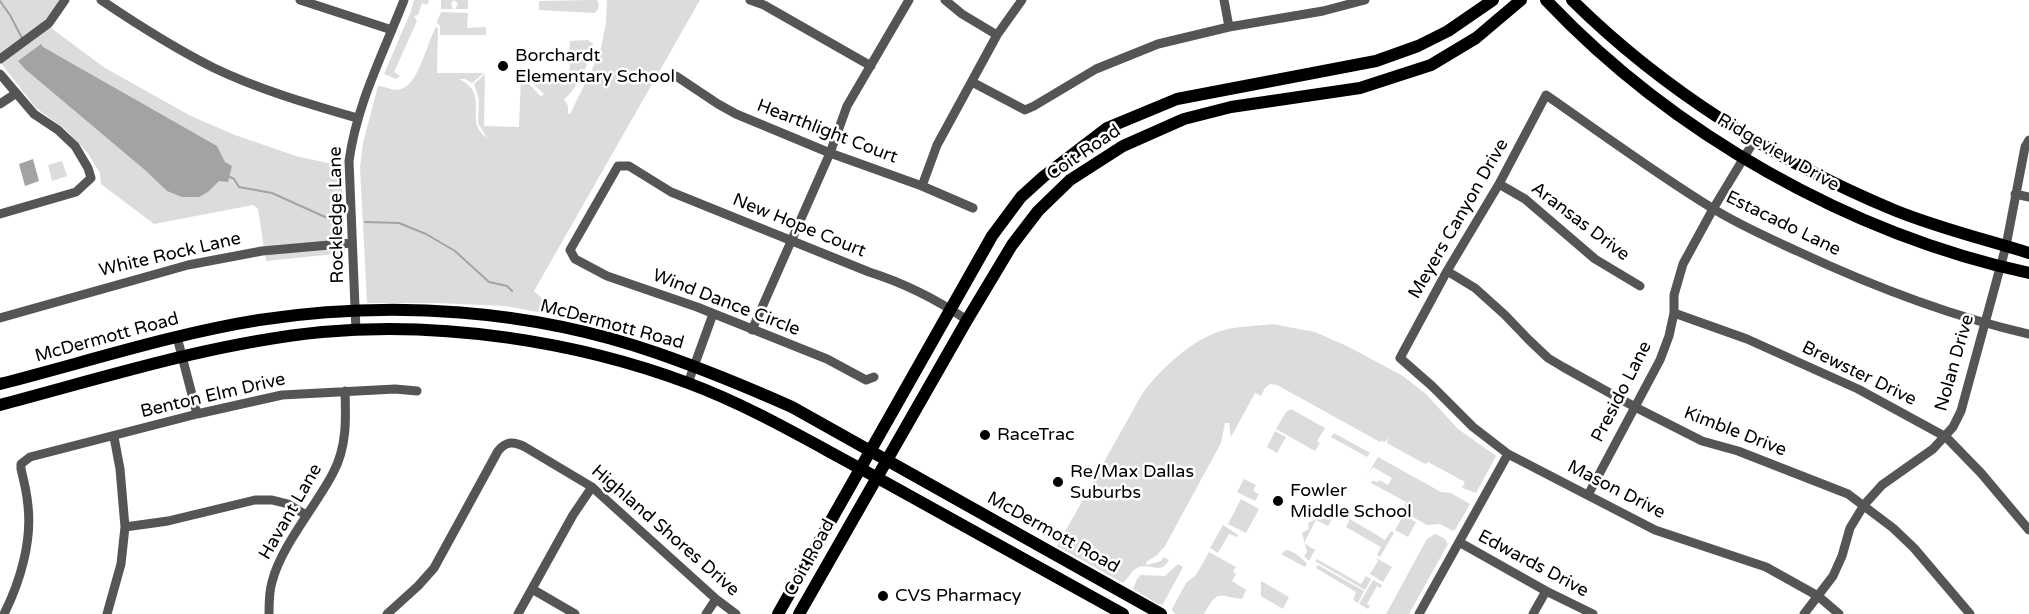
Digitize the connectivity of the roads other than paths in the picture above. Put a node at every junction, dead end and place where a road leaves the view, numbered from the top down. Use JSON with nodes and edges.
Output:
{"nodes":[{"id":1,"x":65,"y":0,"type":"edge"},
{"id":2,"x":101,"y":0,"type":"edge"},
{"id":3,"x":300,"y":0,"type":"edge"},
{"id":4,"x":404,"y":0,"type":"edge"},
{"id":5,"x":750,"y":0,"type":"edge"},
{"id":6,"x":909,"y":0,"type":"edge"},
{"id":7,"x":945,"y":0,"type":"edge"},
{"id":8,"x":1022,"y":0,"type":"edge"},
{"id":9,"x":1224,"y":0,"type":"edge"},
{"id":10,"x":1321,"y":0,"type":"edge"},
{"id":11,"x":1365,"y":0,"type":"edge"},
{"id":12,"x":1493,"y":0,"type":"edge"},
{"id":13,"x":1521,"y":0,"type":"edge"},
{"id":14,"x":1546,"y":0,"type":"edge"},
{"id":15,"x":1572,"y":0,"type":"edge"},
{"id":16,"x":1323,"y":11,"type":"junction"},
{"id":17,"x":1229,"y":27,"type":"junction"},
{"id":18,"x":392,"y":30,"type":"junction"},
{"id":19,"x":997,"y":35,"type":"junction"},
{"id":20,"x":0,"y":59,"type":"edge"},
{"id":21,"x":871,"y":66,"type":"junction"},
{"id":22,"x":0,"y":74,"type":"edge"},
{"id":23,"x":676,"y":76,"type":"dead end"},
{"id":24,"x":1263,"y":81,"type":"junction"},
{"id":25,"x":972,"y":82,"type":"junction"},
{"id":26,"x":15,"y":94,"type":"junction"},
{"id":27,"x":1546,"y":95,"type":"joint"},
{"id":28,"x":1274,"y":101,"type":"junction"},
{"id":29,"x":1260,"y":103,"type":"junction"},
{"id":30,"x":0,"y":104,"type":"edge"},
{"id":31,"x":357,"y":118,"type":"junction"},
{"id":32,"x":2029,"y":140,"type":"edge"},
{"id":33,"x":1754,"y":141,"type":"junction"},
{"id":34,"x":830,"y":153,"type":"junction"},
{"id":35,"x":1744,"y":158,"type":"junction"},
{"id":36,"x":1499,"y":184,"type":"junction"},
{"id":37,"x":922,"y":186,"type":"junction"},
{"id":38,"x":2015,"y":194,"type":"junction"},
{"id":39,"x":2029,"y":197,"type":"edge"},
{"id":40,"x":973,"y":208,"type":"dead end"},
{"id":41,"x":1713,"y":209,"type":"junction"},
{"id":42,"x":0,"y":214,"type":"edge"},
{"id":43,"x":351,"y":238,"type":"junction"},
{"id":44,"x":792,"y":241,"type":"junction"},
{"id":45,"x":2006,"y":246,"type":"junction"},
{"id":46,"x":570,"y":250,"type":"joint"},
{"id":47,"x":2029,"y":253,"type":"edge"},
{"id":48,"x":2000,"y":265,"type":"junction"},
{"id":49,"x":1447,"y":271,"type":"junction"},
{"id":50,"x":2029,"y":273,"type":"edge"},
{"id":51,"x":1640,"y":286,"type":"dead end"},
{"id":52,"x":950,"y":309,"type":"junction"},
{"id":53,"x":355,"y":310,"type":"junction"},
{"id":54,"x":1674,"y":313,"type":"junction"},
{"id":55,"x":713,"y":314,"type":"junction"},
{"id":56,"x":0,"y":318,"type":"edge"},
{"id":57,"x":967,"y":320,"type":"junction"},
{"id":58,"x":1984,"y":324,"type":"junction"},
{"id":59,"x":752,"y":330,"type":"junction"},
{"id":60,"x":356,"y":331,"type":"junction"},
{"id":61,"x":2029,"y":334,"type":"edge"},
{"id":62,"x":177,"y":338,"type":"junction"},
{"id":63,"x":181,"y":356,"type":"junction"},
{"id":64,"x":1400,"y":358,"type":"joint"},
{"id":65,"x":694,"y":366,"type":"junction"},
{"id":66,"x":874,"y":377,"type":"dead end"},
{"id":67,"x":688,"y":382,"type":"junction"},
{"id":68,"x":0,"y":384,"type":"edge"},
{"id":69,"x":345,"y":391,"type":"junction"},
{"id":70,"x":417,"y":391,"type":"dead end"},
{"id":71,"x":0,"y":405,"type":"edge"},
{"id":72,"x":1635,"y":407,"type":"junction"},
{"id":73,"x":197,"y":414,"type":"junction"},
{"id":74,"x":114,"y":437,"type":"junction"},
{"id":75,"x":1946,"y":437,"type":"junction"},
{"id":76,"x":872,"y":452,"type":"junction"},
{"id":77,"x":1508,"y":454,"type":"junction"},
{"id":78,"x":887,"y":460,"type":"junction"},
{"id":79,"x":861,"y":469,"type":"junction"},
{"id":80,"x":877,"y":477,"type":"junction"},
{"id":81,"x":592,"y":487,"type":"junction"},
{"id":82,"x":1588,"y":495,"type":"junction"},
{"id":83,"x":1864,"y":505,"type":"junction"},
{"id":84,"x":306,"y":515,"type":"junction"},
{"id":85,"x":125,"y":527,"type":"junction"},
{"id":86,"x":2029,"y":530,"type":"edge"},
{"id":87,"x":1459,"y":542,"type":"junction"},
{"id":88,"x":1042,"y":548,"type":"junction"},
{"id":89,"x":814,"y":551,"type":"junction"},
{"id":90,"x":1033,"y":564,"type":"junction"},
{"id":91,"x":532,"y":589,"type":"junction"},
{"id":92,"x":813,"y":589,"type":"junction"},
{"id":93,"x":1545,"y":591,"type":"junction"},
{"id":94,"x":1818,"y":596,"type":"junction"},
{"id":95,"x":716,"y":599,"type":"junction"},
{"id":96,"x":4,"y":614,"type":"edge"},
{"id":97,"x":107,"y":614,"type":"edge"},
{"id":98,"x":269,"y":614,"type":"edge"},
{"id":99,"x":387,"y":614,"type":"edge"},
{"id":100,"x":518,"y":614,"type":"edge"},
{"id":101,"x":574,"y":614,"type":"edge"},
{"id":102,"x":706,"y":614,"type":"edge"},
{"id":103,"x":736,"y":614,"type":"edge"},
{"id":104,"x":778,"y":614,"type":"edge"},
{"id":105,"x":799,"y":614,"type":"edge"},
{"id":106,"x":1123,"y":614,"type":"edge"},
{"id":107,"x":1161,"y":614,"type":"edge"},
{"id":108,"x":1419,"y":614,"type":"edge"},
{"id":109,"x":1533,"y":614,"type":"edge"},
{"id":110,"x":1593,"y":614,"type":"edge"},
{"id":111,"x":1804,"y":614,"type":"edge"},
{"id":112,"x":1839,"y":614,"type":"edge"},
{"id":113,"x":1970,"y":614,"type":"edge"}],
"edges":[{"from":1,"to":20,"type":"street"},
{"from":2,"to":31,"type":"street"},
{"from":3,"to":18,"type":"street"},
{"from":4,"to":18,"type":"street","name":"Rockledge Lane"},
{"from":5,"to":21,"type":"street"},
{"from":6,"to":21,"type":"street"},
{"from":7,"to":19,"type":"street"},
{"from":8,"to":19,"type":"street"},
{"from":9,"to":17,"type":"street"},
{"from":10,"to":16,"type":"street"},
{"from":11,"to":16,"type":"street"},
{"from":12,"to":24,"type":"main road","name":"Coit Road"},
{"from":13,"to":28,"type":"main road","name":"Coit Road"},
{"from":14,"to":35,"type":"main road","name":"Ridgeview Drive"},
{"from":15,"to":33,"type":"main road","name":"Ridgeview Drive"},
{"from":16,"to":17,"type":"street"},
{"from":17,"to":25,"type":"street"},
{"from":18,"to":31,"type":"street","name":"Rockledge Lane"},
{"from":19,"to":25,"type":"street"},
{"from":21,"to":34,"type":"street"},
{"from":22,"to":26,"type":"street"},
{"from":23,"to":34,"type":"street","name":"Hearthlight Court"},
{"from":24,"to":28,"type":"main road"},
{"from":24,"to":29,"type":"main road"},
{"from":24,"to":52,"type":"main road","name":"Coit Road"},
{"from":25,"to":37,"type":"street"},
{"from":26,"to":30,"type":"street"},
{"from":26,"to":42,"type":"street"},
{"from":27,"to":36,"type":"street","name":"Meyers Canyon Drive"},
{"from":27,"to":41,"type":"street","name":"Estacado Lane"},
{"from":28,"to":29,"type":"main road","name":"Coit Road"},
{"from":29,"to":57,"type":"main road","name":"Coit Road"},
{"from":31,"to":43,"type":"street","name":"Rockledge Lane"},
{"from":32,"to":38,"type":"street","name":"Nolan Drive"},
{"from":33,"to":35,"type":"street","name":"Presido Lane"},
{"from":33,"to":45,"type":"main road","name":"Ridgeview Drive"},
{"from":34,"to":37,"type":"street","name":"Hearthlight Court"},
{"from":34,"to":44,"type":"street"},
{"from":35,"to":41,"type":"street","name":"Presido Lane"},
{"from":35,"to":48,"type":"main road","name":"Ridgeview Drive"},
{"from":36,"to":49,"type":"street","name":"Meyers Canyon Drive"},
{"from":36,"to":51,"type":"street","name":"Aransas Drive"},
{"from":37,"to":40,"type":"street","name":"Hearthlight Court"},
{"from":38,"to":39,"type":"street"},
{"from":38,"to":45,"type":"street","name":"Nolan Drive"},
{"from":41,"to":54,"type":"street","name":"Presido Lane"},
{"from":41,"to":58,"type":"street","name":"Estacado Lane"},
{"from":43,"to":53,"type":"street","name":"Rockledge Lane"},
{"from":43,"to":56,"type":"street","name":"White Rock Lane"},
{"from":44,"to":46,"type":"street","name":"New Hope Court"},
{"from":44,"to":52,"type":"street","name":"New Hope Court"},
{"from":44,"to":59,"type":"street"},
{"from":45,"to":47,"type":"main road","name":"Ridgeview Drive"},
{"from":45,"to":48,"type":"street","name":"Nolan Drive"},
{"from":46,"to":55,"type":"street","name":"Wind Dance Circle"},
{"from":48,"to":50,"type":"main road","name":"Ridgeview Drive"},
{"from":48,"to":58,"type":"street","name":"Nolan Drive"},
{"from":49,"to":64,"type":"street","name":"Meyers Canyon Drive"},
{"from":49,"to":72,"type":"street","name":"Kimble Drive"},
{"from":52,"to":57,"type":"street","name":"New Hope Court"},
{"from":52,"to":76,"type":"main road","name":"Coit Road"},
{"from":53,"to":60,"type":"street","name":"Rockledge Lane"},
{"from":53,"to":62,"type":"main road","name":"McDermott Road"},
{"from":53,"to":65,"type":"main road","name":"McDermott Road"},
{"from":54,"to":72,"type":"street","name":"Presido Lane"},
{"from":54,"to":75,"type":"street","name":"Brewster Drive"},
{"from":55,"to":59,"type":"street","name":"Wind Dance Circle"},
{"from":55,"to":65,"type":"street"},
{"from":57,"to":78,"type":"main road","name":"Coit Road"},
{"from":58,"to":61,"type":"street","name":"Estacado Lane"},
{"from":58,"to":75,"type":"street","name":"Nolan Drive"},
{"from":59,"to":66,"type":"street","name":"Wind Dance Circle"},
{"from":60,"to":63,"type":"main road","name":"McDermott Road"},
{"from":60,"to":67,"type":"main road","name":"McDermott Road"},
{"from":62,"to":63,"type":"street"},
{"from":62,"to":68,"type":"main road","name":"McDermott Road"},
{"from":63,"to":71,"type":"main road","name":"McDermott Road"},
{"from":63,"to":73,"type":"street"},
{"from":64,"to":77,"type":"street","name":"Mason Drive"},
{"from":65,"to":67,"type":"street"},
{"from":65,"to":76,"type":"main road","name":"McDermott Road"},
{"from":67,"to":79,"type":"main road","name":"McDermott Road"},
{"from":69,"to":70,"type":"street","name":"Benton Elm Drive"},
{"from":69,"to":73,"type":"street","name":"Benton Elm Drive"},
{"from":69,"to":84,"type":"street","name":"Havant Lane"},
{"from":72,"to":82,"type":"street","name":"Presido Lane"},
{"from":72,"to":83,"type":"street","name":"Kimble Drive"},
{"from":73,"to":74,"type":"street","name":"Benton Elm Drive"},
{"from":74,"to":85,"type":"street"},
{"from":74,"to":96,"type":"street","name":"Benton Elm Drive"},
{"from":75,"to":83,"type":"street","name":"Nolan Drive"},
{"from":75,"to":86,"type":"street","name":"Brewster Drive"},
{"from":76,"to":78,"type":"main road","name":"McDermott Road"},
{"from":76,"to":79,"type":"main road","name":"Coit Road"},
{"from":77,"to":82,"type":"street","name":"Mason Drive"},
{"from":77,"to":87,"type":"street"},
{"from":78,"to":80,"type":"main road","name":"Coit Road"},
{"from":78,"to":88,"type":"main road","name":"McDermott Road"},
{"from":79,"to":80,"type":"main road","name":"McDermott Road"},
{"from":79,"to":89,"type":"main road","name":"Coit Road"},
{"from":80,"to":90,"type":"main road","name":"McDermott Road"},
{"from":80,"to":92,"type":"main road","name":"Coit Road"},
{"from":81,"to":91,"type":"street"},
{"from":81,"to":95,"type":"street","name":"Highland Shores Drive"},
{"from":81,"to":99,"type":"street","name":"Highland Shores Drive"},
{"from":82,"to":94,"type":"street","name":"Mason Drive"},
{"from":83,"to":94,"type":"street","name":"Nolan Drive"},
{"from":83,"to":113,"type":"street","name":"Kimble Drive"},
{"from":84,"to":85,"type":"street"},
{"from":84,"to":98,"type":"street","name":"Havant Lane"},
{"from":85,"to":97,"type":"street"},
{"from":87,"to":93,"type":"street","name":"Edwards Drive"},
{"from":87,"to":108,"type":"street"},
{"from":88,"to":90,"type":"main road"},
{"from":88,"to":107,"type":"main road","name":"McDermott Road"},
{"from":89,"to":92,"type":"main road"},
{"from":89,"to":104,"type":"main road","name":"Coit Road"},
{"from":90,"to":106,"type":"main road","name":"McDermott Road"},
{"from":91,"to":100,"type":"street"},
{"from":91,"to":101,"type":"street"},
{"from":92,"to":105,"type":"main road","name":"Coit Road"},
{"from":93,"to":109,"type":"street"},
{"from":93,"to":110,"type":"street","name":"Edwards Drive"},
{"from":94,"to":111,"type":"street","name":"Nolan Drive"},
{"from":94,"to":112,"type":"street","name":"Mason Drive"},
{"from":95,"to":102,"type":"street"},
{"from":95,"to":103,"type":"street","name":"Highland Shores Drive"}]}
